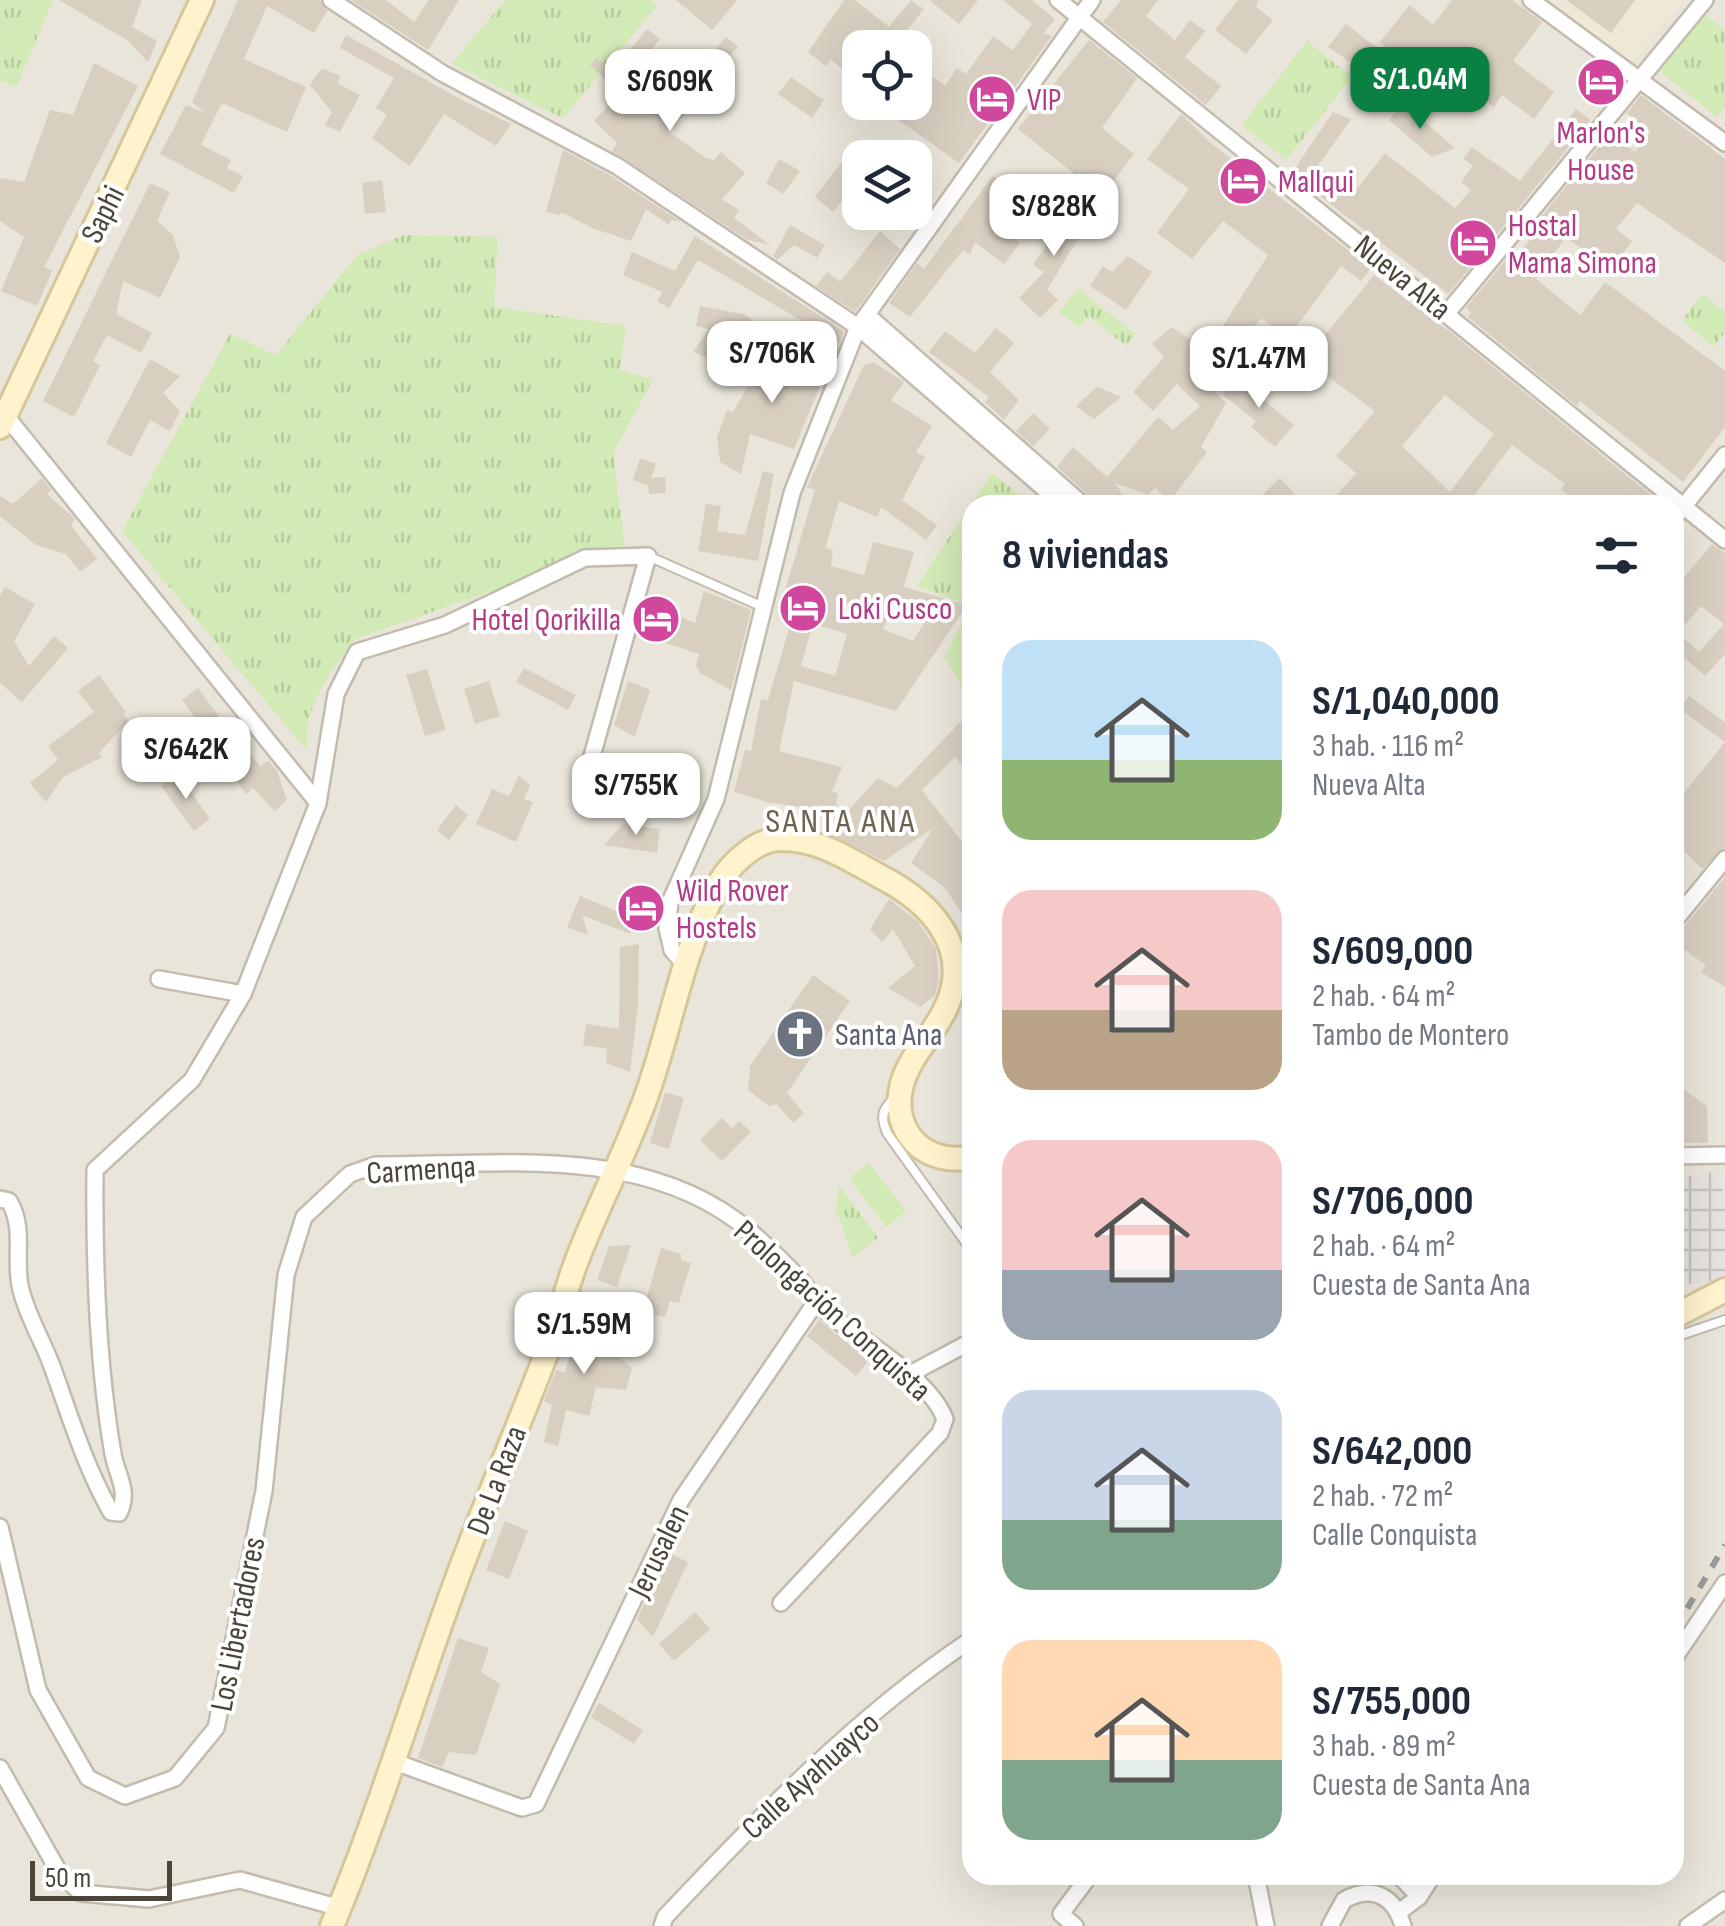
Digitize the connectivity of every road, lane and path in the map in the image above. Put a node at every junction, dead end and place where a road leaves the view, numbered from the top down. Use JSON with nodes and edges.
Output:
{"nodes":[{"id":1,"x":202,"y":0,"type":"edge"},
{"id":2,"x":331,"y":0,"type":"edge"},
{"id":3,"x":1058,"y":0,"type":"edge"},
{"id":4,"x":1092,"y":0,"type":"edge"},
{"id":5,"x":1531,"y":0,"type":"edge"},
{"id":6,"x":1705,"y":0,"type":"edge"},
{"id":7,"x":1079,"y":16,"type":"junction"},
{"id":8,"x":1640,"y":82,"type":"junction"},
{"id":9,"x":1725,"y":143,"type":"edge"},
{"id":10,"x":1448,"y":312,"type":"junction"},
{"id":11,"x":863,"y":321,"type":"junction"},
{"id":12,"x":3,"y":422,"type":"edge"},
{"id":13,"x":1725,"y":455,"type":"edge"},
{"id":14,"x":1051,"y":495,"type":"edge"},
{"id":15,"x":1071,"y":495,"type":"edge"},
{"id":16,"x":1659,"y":495,"type":"edge"},
{"id":17,"x":1684,"y":506,"type":"edge"},
{"id":18,"x":1684,"y":515,"type":"edge"},
{"id":19,"x":1725,"y":540,"type":"edge"},
{"id":20,"x":648,"y":556,"type":"junction"},
{"id":21,"x":760,"y":606,"type":"junction"},
{"id":22,"x":582,"y":792,"type":"dead end"},
{"id":23,"x":318,"y":802,"type":"junction"},
{"id":24,"x":1725,"y":858,"type":"edge"},
{"id":25,"x":1684,"y":909,"type":"edge"},
{"id":26,"x":686,"y":967,"type":"junction"},
{"id":27,"x":160,"y":979,"type":"dead end"},
{"id":28,"x":243,"y":994,"type":"junction"},
{"id":29,"x":901,"y":1090,"type":"junction"},
{"id":30,"x":1725,"y":1155,"type":"edge"},
{"id":31,"x":1684,"y":1156,"type":"edge"},
{"id":32,"x":962,"y":1158,"type":"edge"},
{"id":33,"x":615,"y":1168,"type":"junction"},
{"id":34,"x":0,"y":1198,"type":"edge"},
{"id":35,"x":962,"y":1237,"type":"edge"},
{"id":36,"x":286,"y":1274,"type":"joint"},
{"id":37,"x":1725,"y":1290,"type":"edge"},
{"id":38,"x":816,"y":1302,"type":"junction"},
{"id":39,"x":1684,"y":1306,"type":"edge"},
{"id":40,"x":1725,"y":1320,"type":"edge"},
{"id":41,"x":1684,"y":1333,"type":"edge"},
{"id":42,"x":962,"y":1345,"type":"edge"},
{"id":43,"x":908,"y":1375,"type":"junction"},
{"id":44,"x":0,"y":1527,"type":"edge"},
{"id":45,"x":1725,"y":1582,"type":"edge"},
{"id":46,"x":781,"y":1603,"type":"dead end"},
{"id":47,"x":1684,"y":1643,"type":"edge"},
{"id":48,"x":962,"y":1647,"type":"edge"},
{"id":49,"x":395,"y":1762,"type":"junction"},
{"id":50,"x":0,"y":1768,"type":"edge"},
{"id":51,"x":1083,"y":1885,"type":"edge"},
{"id":52,"x":1258,"y":1885,"type":"edge"},
{"id":53,"x":1408,"y":1885,"type":"edge"},
{"id":54,"x":1427,"y":1885,"type":"edge"},
{"id":55,"x":1419,"y":1897,"type":"junction"},
{"id":56,"x":1725,"y":1900,"type":"edge"},
{"id":57,"x":336,"y":1917,"type":"edge"},
{"id":58,"x":1401,"y":1919,"type":"edge"},
{"id":59,"x":662,"y":1926,"type":"edge"},
{"id":60,"x":1075,"y":1926,"type":"edge"},
{"id":61,"x":1266,"y":1926,"type":"edge"},
{"id":62,"x":1330,"y":1926,"type":"edge"},
{"id":63,"x":1688,"y":1926,"type":"edge"}],
"edges":[{"from":1,"to":12,"type":"main road","name":"Saphi"},
{"from":2,"to":11,"type":"street"},
{"from":3,"to":7,"type":"street","name":"Nueva Alta"},
{"from":4,"to":7,"type":"street"},
{"from":5,"to":8,"type":"street"},
{"from":6,"to":8,"type":"street"},
{"from":7,"to":10,"type":"street","name":"Nueva Alta"},
{"from":7,"to":11,"type":"street"},
{"from":8,"to":9,"type":"street"},
{"from":8,"to":10,"type":"street"},
{"from":10,"to":16,"type":"street","name":"Nueva Alta"},
{"from":11,"to":14,"type":"street"},
{"from":11,"to":15,"type":"street"},
{"from":11,"to":21,"type":"street"},
{"from":12,"to":23,"type":"street"},
{"from":13,"to":17,"type":"street"},
{"from":18,"to":19,"type":"street","name":"Nueva Alta"},
{"from":20,"to":21,"type":"lane"},
{"from":20,"to":22,"type":"street"},
{"from":20,"to":23,"type":"street"},
{"from":21,"to":26,"type":"street"},
{"from":23,"to":28,"type":"street"},
{"from":24,"to":25,"type":"street"},
{"from":26,"to":29,"type":"main road","name":"De La Raza"},
{"from":26,"to":33,"type":"main road","name":"De La Raza"},
{"from":27,"to":28,"type":"street"},
{"from":28,"to":34,"type":"street"},
{"from":29,"to":32,"type":"main road"},
{"from":29,"to":35,"type":"lane"},
{"from":30,"to":31,"type":"street"},
{"from":33,"to":36,"type":"street","name":"Carmenqa"},
{"from":33,"to":38,"type":"street","name":"Prolongación Conquista"},
{"from":33,"to":49,"type":"main road","name":"De La Raza"},
{"from":36,"to":44,"type":"street","name":"Los Libertadores"},
{"from":37,"to":39,"type":"main road"},
{"from":38,"to":43,"type":"street","name":"Prolongación Conquista"},
{"from":38,"to":49,"type":"street","name":"Jerusalen"},
{"from":40,"to":41,"type":"lane"},
{"from":42,"to":43,"type":"street"},
{"from":43,"to":46,"type":"street","name":"Prolongación Conquista"},
{"from":45,"to":47,"type":"street"},
{"from":48,"to":59,"type":"street","name":"Calle Ayahuayco"},
{"from":49,"to":57,"type":"main road","name":"De La Raza"},
{"from":50,"to":57,"type":"street"},
{"from":51,"to":60,"type":"street"},
{"from":52,"to":61,"type":"street"},
{"from":53,"to":55,"type":"street"},
{"from":54,"to":55,"type":"street"},
{"from":55,"to":58,"type":"street"},
{"from":56,"to":63,"type":"street"},
{"from":58,"to":62,"type":"street"}]}
